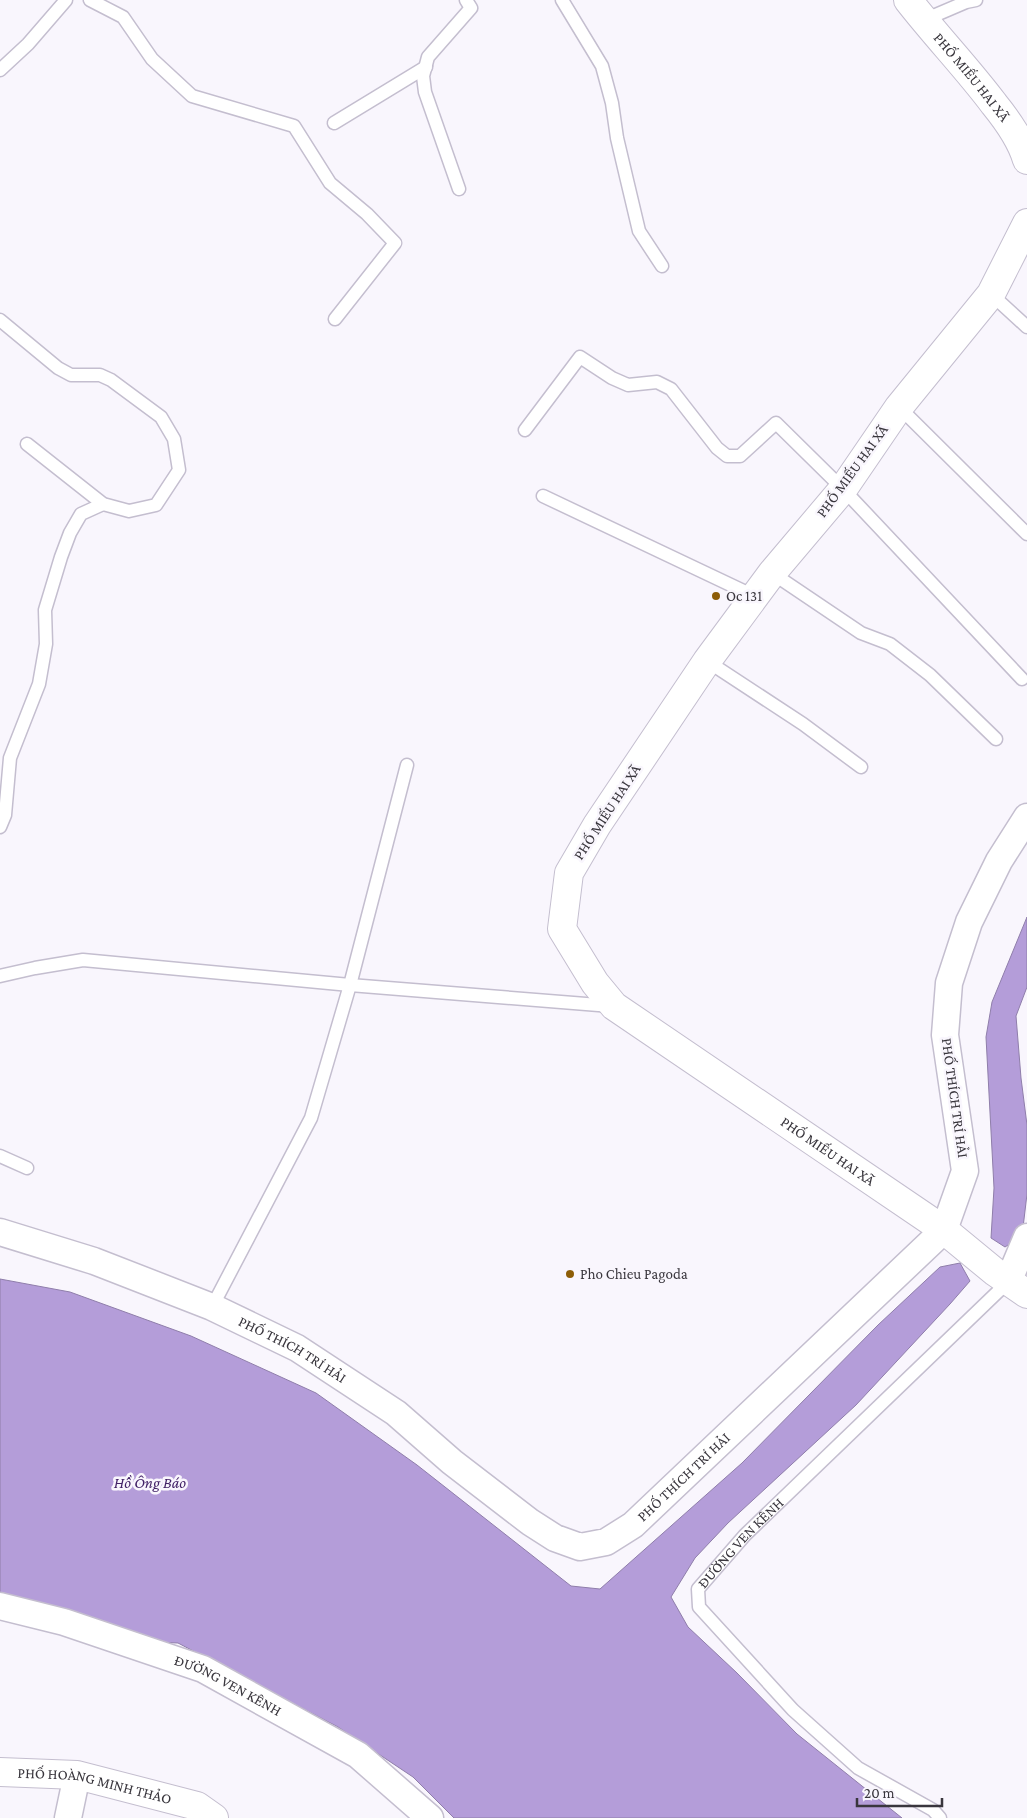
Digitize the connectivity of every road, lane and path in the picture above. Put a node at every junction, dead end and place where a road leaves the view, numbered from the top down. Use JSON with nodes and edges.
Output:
{"nodes":[{"id":1,"x":66,"y":0,"type":"edge"},
{"id":2,"x":90,"y":0,"type":"edge"},
{"id":3,"x":466,"y":0,"type":"edge"},
{"id":4,"x":562,"y":0,"type":"edge"},
{"id":5,"x":969,"y":1,"type":"edge"},
{"id":6,"x":916,"y":10,"type":"edge"},
{"id":7,"x":426,"y":67,"type":"junction"},
{"id":8,"x":0,"y":70,"type":"edge"},
{"id":9,"x":334,"y":123,"type":"dead end"},
{"id":10,"x":1026,"y":155,"type":"edge"},
{"id":11,"x":459,"y":189,"type":"dead end"},
{"id":12,"x":1027,"y":223,"type":"edge"},
{"id":13,"x":662,"y":266,"type":"dead end"},
{"id":14,"x":991,"y":294,"type":"junction"},
{"id":15,"x":335,"y":319,"type":"dead end"},
{"id":16,"x":0,"y":320,"type":"edge"},
{"id":17,"x":1027,"y":327,"type":"edge"},
{"id":18,"x":899,"y":407,"type":"junction"},
{"id":19,"x":525,"y":430,"type":"dead end"},
{"id":20,"x":27,"y":444,"type":"dead end"},
{"id":21,"x":843,"y":489,"type":"junction"},
{"id":22,"x":542,"y":496,"type":"dead end"},
{"id":23,"x":103,"y":504,"type":"junction"},
{"id":24,"x":1027,"y":534,"type":"edge"},
{"id":25,"x":772,"y":573,"type":"junction"},
{"id":26,"x":754,"y":596,"type":"junction"},
{"id":27,"x":707,"y":661,"type":"junction"},
{"id":28,"x":1022,"y":679,"type":"dead end"},
{"id":29,"x":996,"y":740,"type":"dead end"},
{"id":30,"x":407,"y":765,"type":"dead end"},
{"id":31,"x":861,"y":767,"type":"dead end"},
{"id":32,"x":1027,"y":817,"type":"edge"},
{"id":33,"x":0,"y":827,"type":"edge"},
{"id":34,"x":0,"y":976,"type":"edge"},
{"id":35,"x":350,"y":985,"type":"junction"},
{"id":36,"x":614,"y":1006,"type":"junction"},
{"id":37,"x":0,"y":1156,"type":"edge"},
{"id":38,"x":27,"y":1168,"type":"dead end"},
{"id":39,"x":0,"y":1232,"type":"edge"},
{"id":40,"x":953,"y":1237,"type":"junction"},
{"id":41,"x":1027,"y":1238,"type":"edge"},
{"id":42,"x":1010,"y":1283,"type":"edge"},
{"id":43,"x":212,"y":1307,"type":"junction"},
{"id":44,"x":0,"y":1606,"type":"edge"},
{"id":45,"x":0,"y":1772,"type":"edge"},
{"id":46,"x":77,"y":1775,"type":"junction"},
{"id":47,"x":68,"y":1818,"type":"edge"},
{"id":48,"x":214,"y":1818,"type":"edge"},
{"id":49,"x":430,"y":1818,"type":"edge"},
{"id":50,"x":940,"y":1818,"type":"edge"}],
"edges":[{"from":1,"to":8,"type":"lane"},
{"from":2,"to":15,"type":"lane"},
{"from":3,"to":7,"type":"lane"},
{"from":4,"to":13,"type":"lane"},
{"from":5,"to":6,"type":"lane"},
{"from":6,"to":10,"type":"street","name":"PHỐ MIẾU HAI XÃ"},
{"from":7,"to":9,"type":"lane"},
{"from":7,"to":11,"type":"lane"},
{"from":12,"to":14,"type":"street","name":"PHỐ MIẾU HAI XÃ"},
{"from":14,"to":17,"type":"lane"},
{"from":14,"to":18,"type":"street","name":"PHỐ MIẾU HAI XÃ"},
{"from":16,"to":23,"type":"lane"},
{"from":18,"to":21,"type":"street","name":"PHỐ MIẾU HAI XÃ"},
{"from":18,"to":24,"type":"lane"},
{"from":19,"to":21,"type":"lane"},
{"from":20,"to":23,"type":"lane"},
{"from":21,"to":25,"type":"street","name":"PHỐ MIẾU HAI XÃ"},
{"from":21,"to":28,"type":"lane"},
{"from":22,"to":26,"type":"lane"},
{"from":23,"to":33,"type":"lane"},
{"from":25,"to":26,"type":"street","name":"PHỐ MIẾU HAI XÃ"},
{"from":25,"to":29,"type":"lane"},
{"from":26,"to":27,"type":"street","name":"PHỐ MIẾU HAI XÃ"},
{"from":27,"to":31,"type":"lane"},
{"from":27,"to":36,"type":"street","name":"PHỐ MIẾU HAI XÃ"},
{"from":30,"to":35,"type":"lane"},
{"from":32,"to":40,"type":"street","name":"PHỐ THÍCH TRÍ HẢI"},
{"from":34,"to":35,"type":"lane"},
{"from":35,"to":36,"type":"lane"},
{"from":35,"to":43,"type":"lane"},
{"from":36,"to":40,"type":"street","name":"PHỐ MIẾU HAI XÃ"},
{"from":37,"to":38,"type":"lane"},
{"from":39,"to":43,"type":"street","name":"PHỐ THÍCH TRÍ HẢI"},
{"from":40,"to":42,"type":"street","name":"PHỐ MIẾU HAI XÃ"},
{"from":40,"to":43,"type":"street","name":"PHỐ THÍCH TRÍ HẢI"},
{"from":41,"to":42,"type":"street"},
{"from":42,"to":50,"type":"lane","name":"ĐƯỜNG VEN KÊNH"},
{"from":44,"to":49,"type":"street","name":"ĐƯỜNG VEN KÊNH"},
{"from":45,"to":46,"type":"street","name":"PHỐ HOÀNG MINH THẢO"},
{"from":46,"to":47,"type":"street"},
{"from":46,"to":48,"type":"street","name":"PHỐ HOÀNG MINH THẢO"}]}
